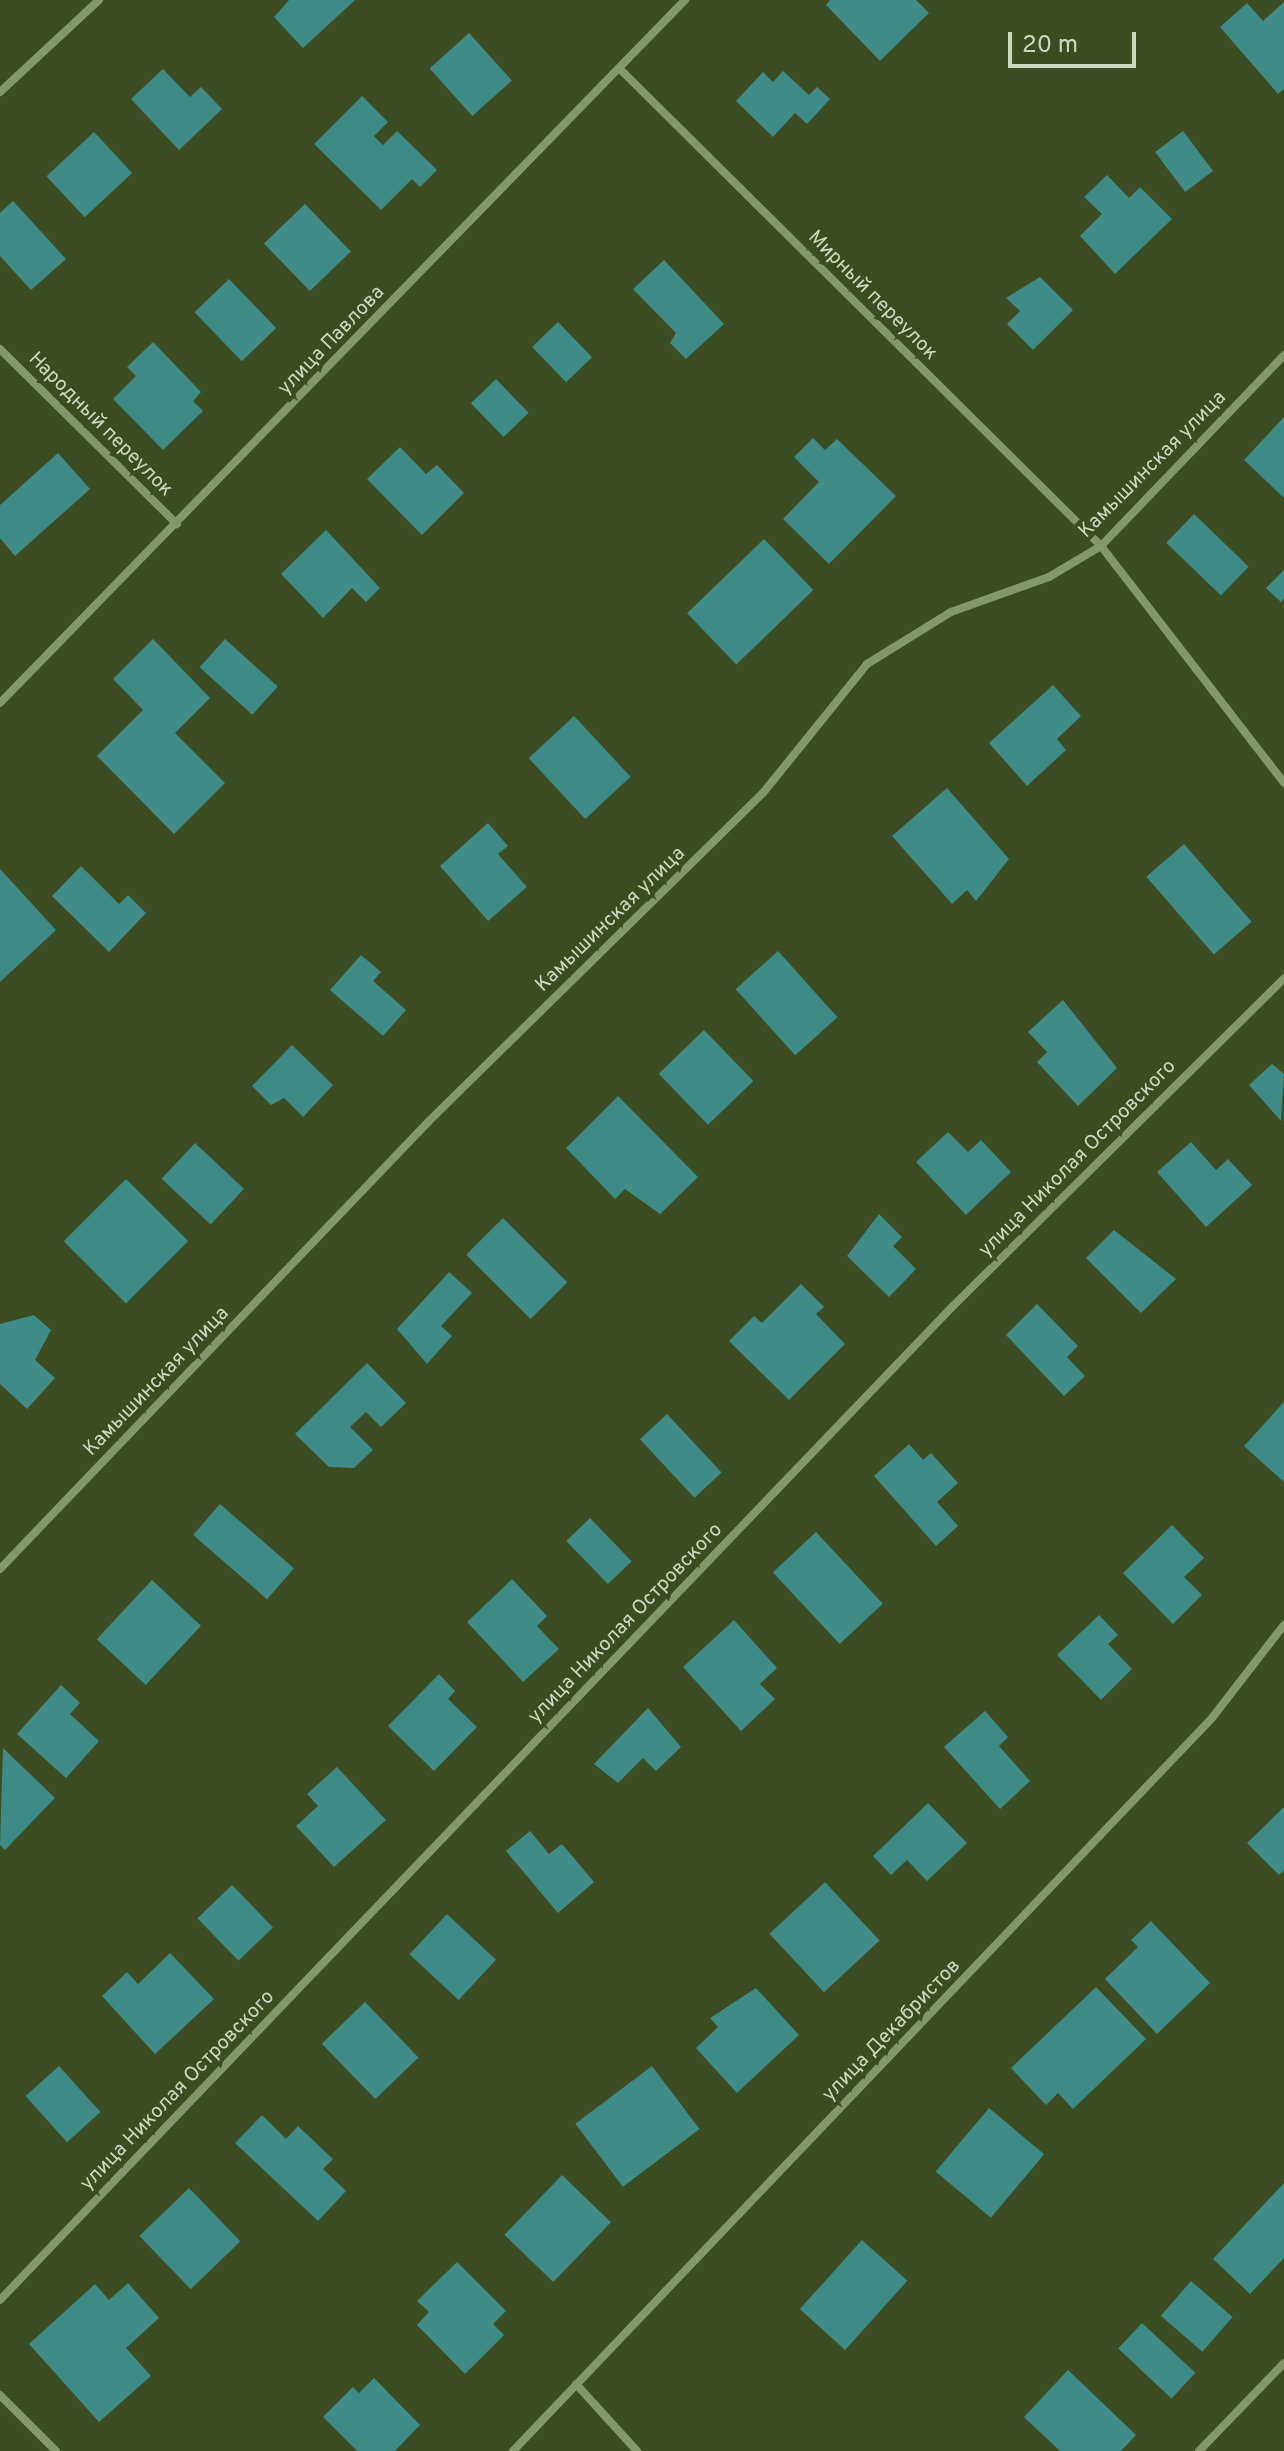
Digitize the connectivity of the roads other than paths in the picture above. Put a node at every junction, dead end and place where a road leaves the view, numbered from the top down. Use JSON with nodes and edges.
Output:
{"nodes":[{"id":1,"x":99,"y":0,"type":"edge"},
{"id":2,"x":685,"y":0,"type":"edge"},
{"id":3,"x":620,"y":69,"type":"junction"},
{"id":4,"x":0,"y":92,"type":"edge"},
{"id":5,"x":0,"y":349,"type":"edge"},
{"id":6,"x":1284,"y":355,"type":"edge"},
{"id":7,"x":177,"y":524,"type":"junction"},
{"id":8,"x":1101,"y":546,"type":"junction"},
{"id":9,"x":0,"y":703,"type":"edge"},
{"id":10,"x":1284,"y":783,"type":"edge"},
{"id":11,"x":1284,"y":978,"type":"edge"},
{"id":12,"x":0,"y":1569,"type":"edge"},
{"id":13,"x":1284,"y":1625,"type":"edge"},
{"id":14,"x":0,"y":2300,"type":"edge"},
{"id":15,"x":1284,"y":2363,"type":"edge"},
{"id":16,"x":576,"y":2384,"type":"junction"},
{"id":17,"x":0,"y":2395,"type":"edge"},
{"id":18,"x":56,"y":2451,"type":"edge"},
{"id":19,"x":513,"y":2451,"type":"edge"},
{"id":20,"x":637,"y":2451,"type":"edge"},
{"id":21,"x":1199,"y":2451,"type":"edge"}],
"edges":[{"from":1,"to":4,"type":"street"},
{"from":2,"to":3,"type":"street","name":"улица Павлова"},
{"from":3,"to":7,"type":"street","name":"улица Павлова"},
{"from":3,"to":8,"type":"street","name":"Мирный переулок"},
{"from":5,"to":7,"type":"street","name":"Народный переулок"},
{"from":6,"to":8,"type":"street","name":"Камышинская улица"},
{"from":7,"to":9,"type":"street","name":"улица Павлова"},
{"from":8,"to":10,"type":"street","name":"Мирный переулок"},
{"from":8,"to":12,"type":"street","name":"Камышинская улица"},
{"from":11,"to":14,"type":"street","name":"улица Николая Островского"},
{"from":13,"to":16,"type":"street","name":"улица Декабристов"},
{"from":15,"to":21,"type":"street"},
{"from":16,"to":19,"type":"street","name":"улица Декабристов"},
{"from":16,"to":20,"type":"street"},
{"from":17,"to":18,"type":"street"}]}
